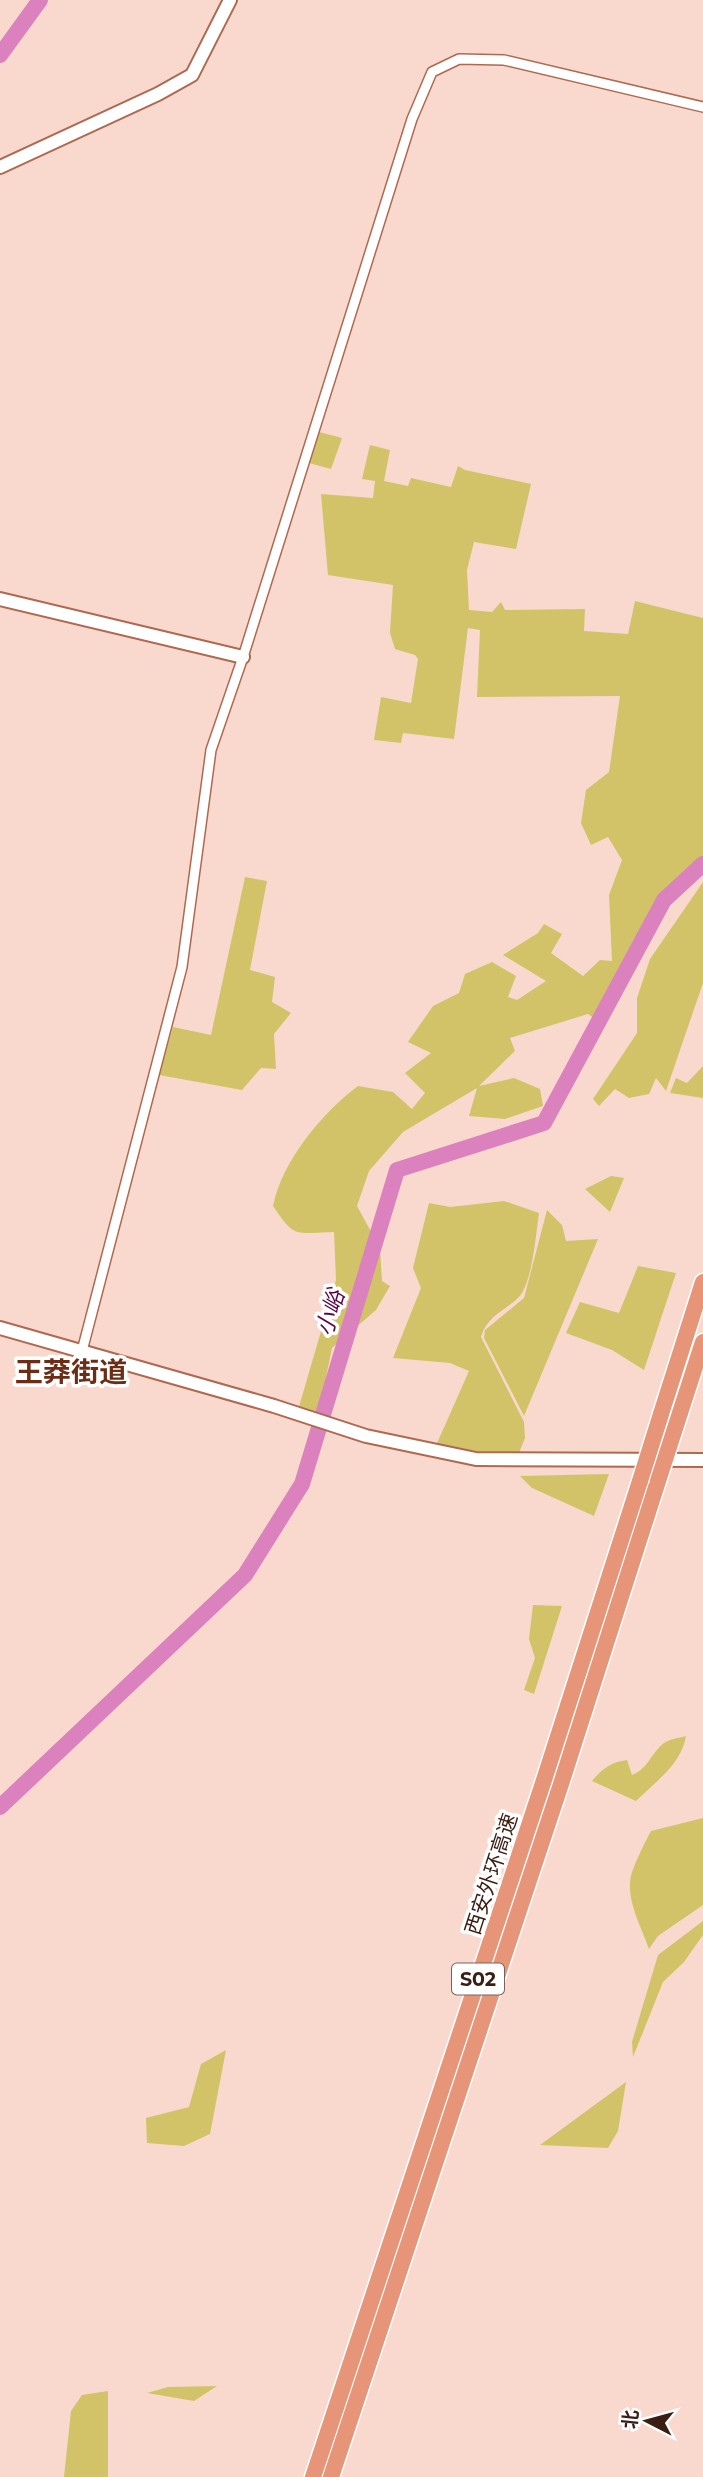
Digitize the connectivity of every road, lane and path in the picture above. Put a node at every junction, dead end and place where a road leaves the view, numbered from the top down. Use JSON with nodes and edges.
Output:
{"nodes":[{"id":1,"x":230,"y":0,"type":"edge"},
{"id":2,"x":703,"y":107,"type":"edge"},
{"id":3,"x":0,"y":167,"type":"edge"},
{"id":4,"x":0,"y":599,"type":"edge"},
{"id":5,"x":243,"y":657,"type":"junction"},
{"id":6,"x":703,"y":1282,"type":"edge"},
{"id":7,"x":0,"y":1328,"type":"edge"},
{"id":8,"x":703,"y":1342,"type":"edge"},
{"id":9,"x":82,"y":1351,"type":"junction"},
{"id":10,"x":703,"y":1460,"type":"edge"},
{"id":11,"x":313,"y":2477,"type":"edge"},
{"id":12,"x":331,"y":2477,"type":"edge"}],
"edges":[{"from":1,"to":3,"type":"street"},
{"from":2,"to":5,"type":"street"},
{"from":4,"to":5,"type":"street"},
{"from":5,"to":9,"type":"street"},
{"from":6,"to":11,"type":"highway","name":"西安外环高速","number":"S02","bridge":true},
{"from":7,"to":9,"type":"street"},
{"from":8,"to":12,"type":"highway","name":"西安外环高速","number":"S02","bridge":true},
{"from":9,"to":10,"type":"street"}]}
